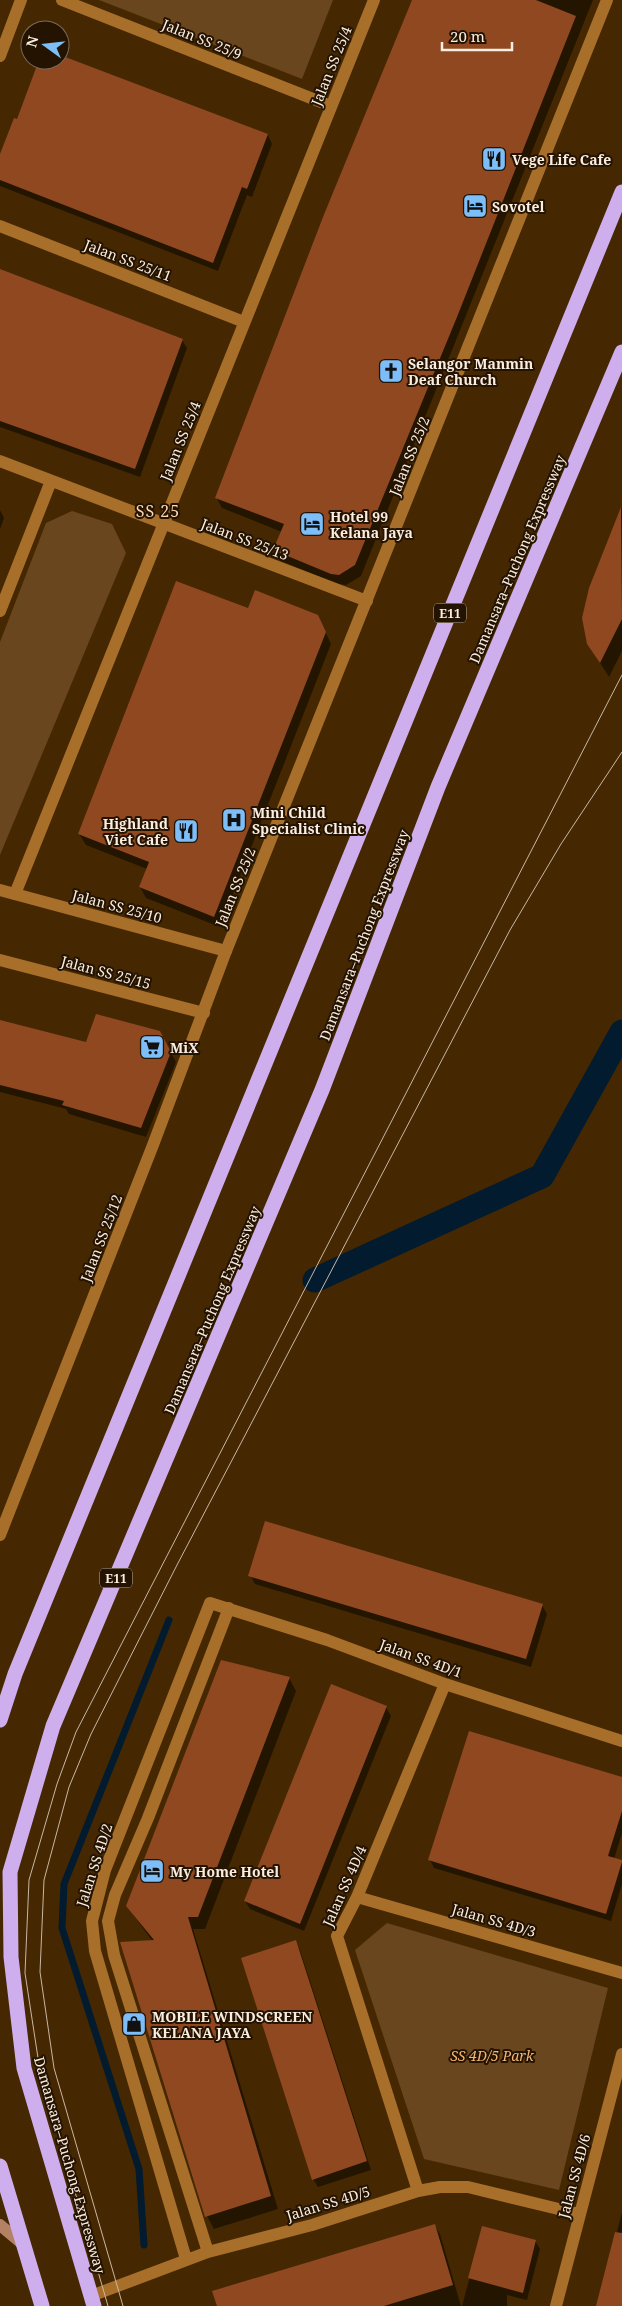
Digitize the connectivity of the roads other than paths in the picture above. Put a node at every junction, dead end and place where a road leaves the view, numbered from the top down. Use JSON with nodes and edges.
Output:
{"nodes":[{"id":1,"x":21,"y":0,"type":"edge"},
{"id":2,"x":62,"y":0,"type":"edge"},
{"id":3,"x":374,"y":0,"type":"edge"},
{"id":4,"x":607,"y":0,"type":"edge"},
{"id":5,"x":0,"y":56,"type":"edge"},
{"id":6,"x":331,"y":106,"type":"junction"},
{"id":7,"x":622,"y":192,"type":"edge"},
{"id":8,"x":0,"y":226,"type":"edge"},
{"id":9,"x":244,"y":322,"type":"junction"},
{"id":10,"x":622,"y":352,"type":"edge"},
{"id":11,"x":0,"y":461,"type":"edge"},
{"id":12,"x":51,"y":481,"type":"junction"},
{"id":13,"x":164,"y":524,"type":"junction"},
{"id":14,"x":367,"y":601,"type":"junction"},
{"id":15,"x":0,"y":610,"type":"edge"},
{"id":16,"x":0,"y":890,"type":"edge"},
{"id":17,"x":15,"y":894,"type":"junction"},
{"id":18,"x":226,"y":951,"type":"junction"},
{"id":19,"x":0,"y":960,"type":"edge"},
{"id":20,"x":204,"y":1013,"type":"junction"},
{"id":21,"x":0,"y":1535,"type":"edge"},
{"id":22,"x":210,"y":1603,"type":"joint"},
{"id":23,"x":229,"y":1608,"type":"junction"},
{"id":24,"x":445,"y":1684,"type":"junction"},
{"id":25,"x":0,"y":1720,"type":"edge"},
{"id":26,"x":622,"y":1741,"type":"edge"},
{"id":27,"x":357,"y":1897,"type":"junction"},
{"id":28,"x":622,"y":1973,"type":"edge"},
{"id":29,"x":622,"y":2054,"type":"edge"},
{"id":30,"x":616,"y":2100,"type":"edge"},
{"id":31,"x":0,"y":2166,"type":"edge"},
{"id":32,"x":418,"y":2191,"type":"junction"},
{"id":33,"x":579,"y":2214,"type":"junction"},
{"id":34,"x":0,"y":2225,"type":"edge"},
{"id":35,"x":25,"y":2246,"type":"junction"},
{"id":36,"x":208,"y":2252,"type":"junction"},
{"id":37,"x":186,"y":2259,"type":"junction"},
{"id":38,"x":92,"y":2301,"type":"edge"},
{"id":39,"x":42,"y":2306,"type":"edge"},
{"id":40,"x":556,"y":2306,"type":"edge"}],
"edges":[{"from":1,"to":5,"type":"street"},
{"from":2,"to":6,"type":"street","name":"Jalan SS 25/9"},
{"from":3,"to":6,"type":"street","name":"Jalan SS 25/4"},
{"from":4,"to":14,"type":"street","name":"Jalan SS 25/2"},
{"from":6,"to":9,"type":"street","name":"Jalan SS 25/4"},
{"from":7,"to":25,"type":"highway","number":"E11"},
{"from":8,"to":9,"type":"street","name":"Jalan SS 25/11"},
{"from":9,"to":13,"type":"street","name":"Jalan SS 25/4"},
{"from":10,"to":38,"type":"highway","name":"Damansara–Puchong Expressway","number":"E11"},
{"from":11,"to":12,"type":"street","name":"Jalan SS 25/13"},
{"from":12,"to":13,"type":"street","name":"Jalan SS 25/13"},
{"from":12,"to":15,"type":"street"},
{"from":13,"to":14,"type":"street","name":"Jalan SS 25/13"},
{"from":13,"to":17,"type":"street","name":"Jalan SS 25/4"},
{"from":14,"to":18,"type":"street","name":"Jalan SS 25/2"},
{"from":16,"to":17,"type":"street","name":"Jalan SS 25/10"},
{"from":17,"to":18,"type":"street","name":"Jalan SS 25/10"},
{"from":18,"to":20,"type":"street","name":"Jalan SS 25/12"},
{"from":19,"to":20,"type":"street","name":"Jalan SS 25/15"},
{"from":20,"to":21,"type":"street","name":"Jalan SS 25/12"},
{"from":22,"to":23,"type":"street","name":"Jalan SS 4D/1"},
{"from":22,"to":37,"type":"street","name":"Jalan SS 4D/2"},
{"from":23,"to":24,"type":"street","name":"Jalan SS 4D/1"},
{"from":23,"to":36,"type":"street"},
{"from":24,"to":26,"type":"street","name":"Jalan SS 4D/1"},
{"from":24,"to":27,"type":"street","name":"Jalan SS 4D/4"},
{"from":27,"to":28,"type":"street","name":"Jalan SS 4D/3"},
{"from":27,"to":32,"type":"street","name":"Jalan SS 4D/4"},
{"from":29,"to":30,"type":"street","name":"Jalan SS 4D/6"},
{"from":30,"to":33,"type":"street","name":"Jalan SS 4D/6"},
{"from":31,"to":35,"type":"highway"},
{"from":32,"to":33,"type":"street","name":"Jalan SS 4D/5"},
{"from":32,"to":36,"type":"street","name":"Jalan SS 4D/5"},
{"from":33,"to":40,"type":"street","name":"Jalan SS 4D/6"},
{"from":34,"to":35,"type":"main road"},
{"from":35,"to":39,"type":"highway"},
{"from":36,"to":37,"type":"street","name":"Jalan SS 4D/5"},
{"from":37,"to":38,"type":"street","name":"Jalan SS 4D/5"}]}
